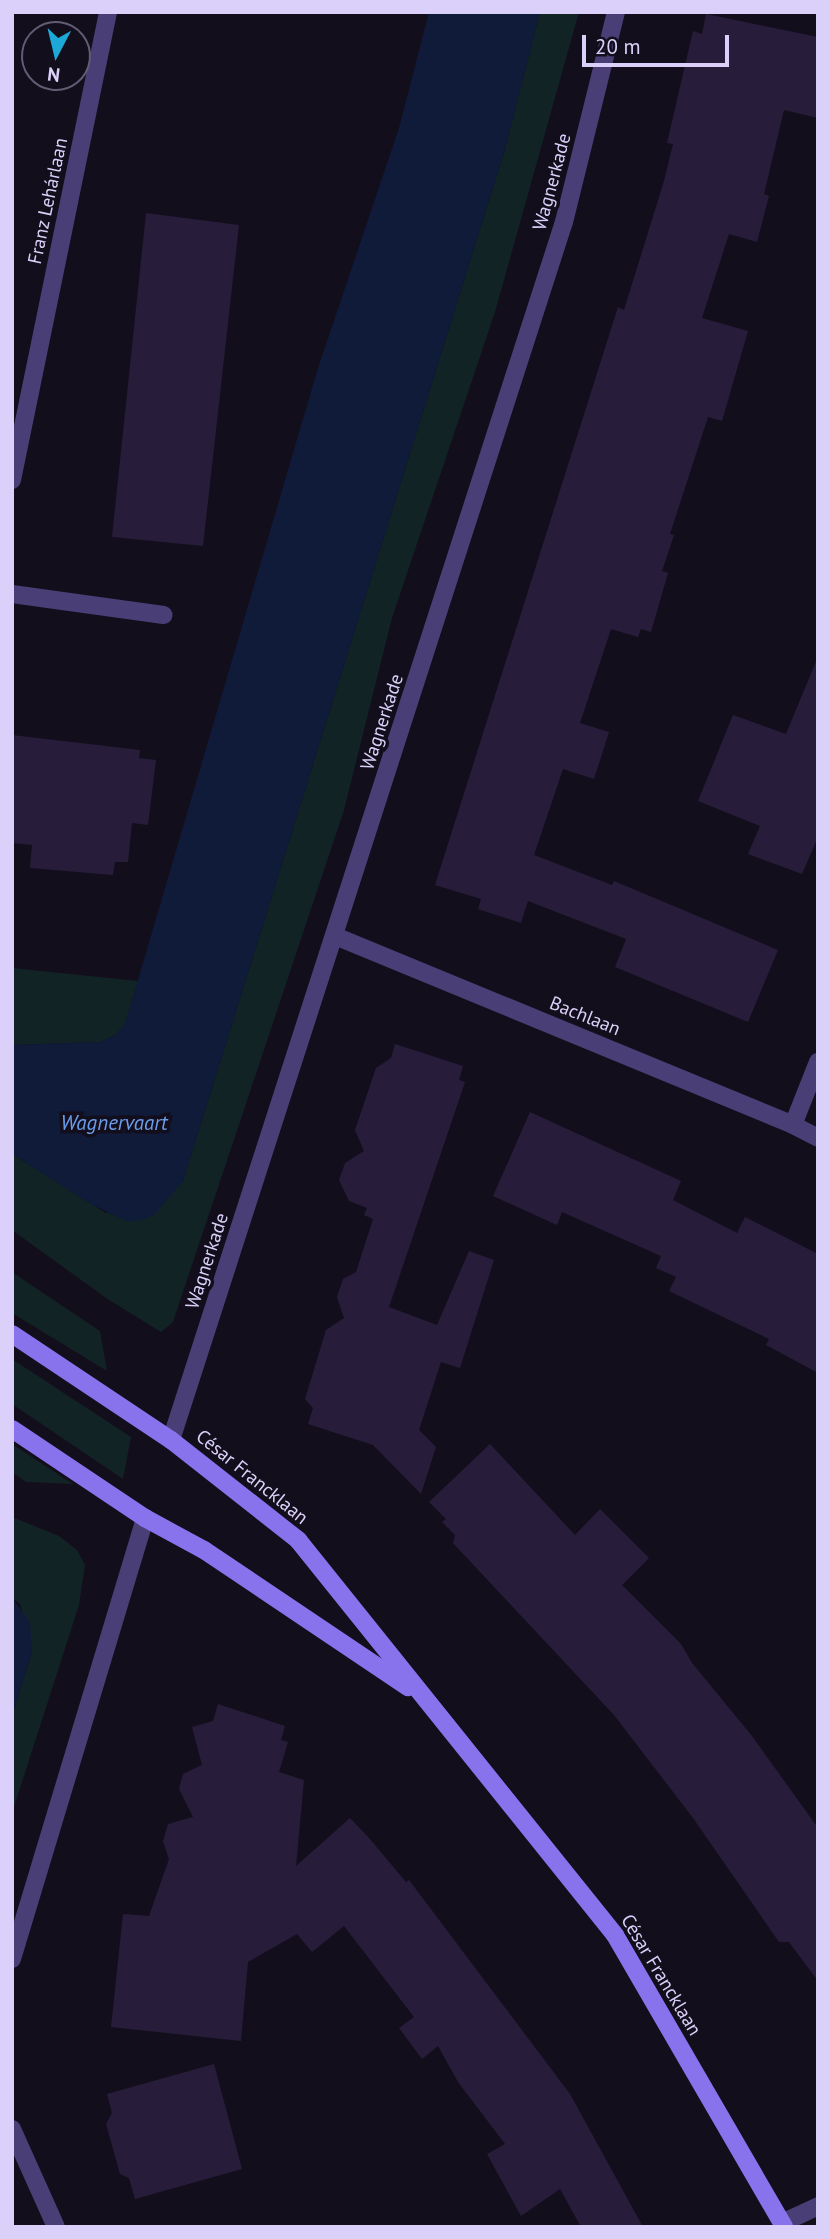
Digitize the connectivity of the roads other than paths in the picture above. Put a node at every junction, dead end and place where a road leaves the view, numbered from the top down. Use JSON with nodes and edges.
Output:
{"nodes":[{"id":1,"x":108,"y":12,"type":"edge"},
{"id":2,"x":616,"y":12,"type":"edge"},
{"id":3,"x":12,"y":481,"type":"edge"},
{"id":4,"x":12,"y":594,"type":"edge"},
{"id":5,"x":164,"y":615,"type":"dead end"},
{"id":6,"x":335,"y":936,"type":"junction"},
{"id":7,"x":818,"y":1062,"type":"edge"},
{"id":8,"x":793,"y":1125,"type":"junction"},
{"id":9,"x":818,"y":1138,"type":"edge"},
{"id":10,"x":12,"y":1335,"type":"edge"},
{"id":11,"x":12,"y":1429,"type":"edge"},
{"id":12,"x":171,"y":1440,"type":"junction"},
{"id":13,"x":145,"y":1518,"type":"junction"},
{"id":14,"x":424,"y":1698,"type":"junction"},
{"id":15,"x":12,"y":1959,"type":"edge"},
{"id":16,"x":12,"y":2129,"type":"edge"},
{"id":17,"x":818,"y":2206,"type":"edge"},
{"id":18,"x":783,"y":2225,"type":"edge"},
{"id":19,"x":56,"y":2227,"type":"edge"}],
"edges":[{"from":1,"to":3,"type":"street","name":"Franz Lehárlaan"},
{"from":2,"to":6,"type":"street","name":"Wagnerkade"},
{"from":4,"to":5,"type":"street"},
{"from":6,"to":8,"type":"street","name":"Bachlaan"},
{"from":6,"to":12,"type":"street","name":"Wagnerkade"},
{"from":7,"to":8,"type":"street"},
{"from":8,"to":9,"type":"street","name":"Bachlaan"},
{"from":10,"to":12,"type":"main road","name":"César Francklaan"},
{"from":11,"to":13,"type":"main road","name":"César Francklaan"},
{"from":12,"to":14,"type":"main road","name":"César Francklaan"},
{"from":13,"to":14,"type":"main road","name":"César Francklaan"},
{"from":13,"to":15,"type":"street"},
{"from":14,"to":18,"type":"main road","name":"César Francklaan"},
{"from":16,"to":19,"type":"street"},
{"from":17,"to":18,"type":"street"}]}
